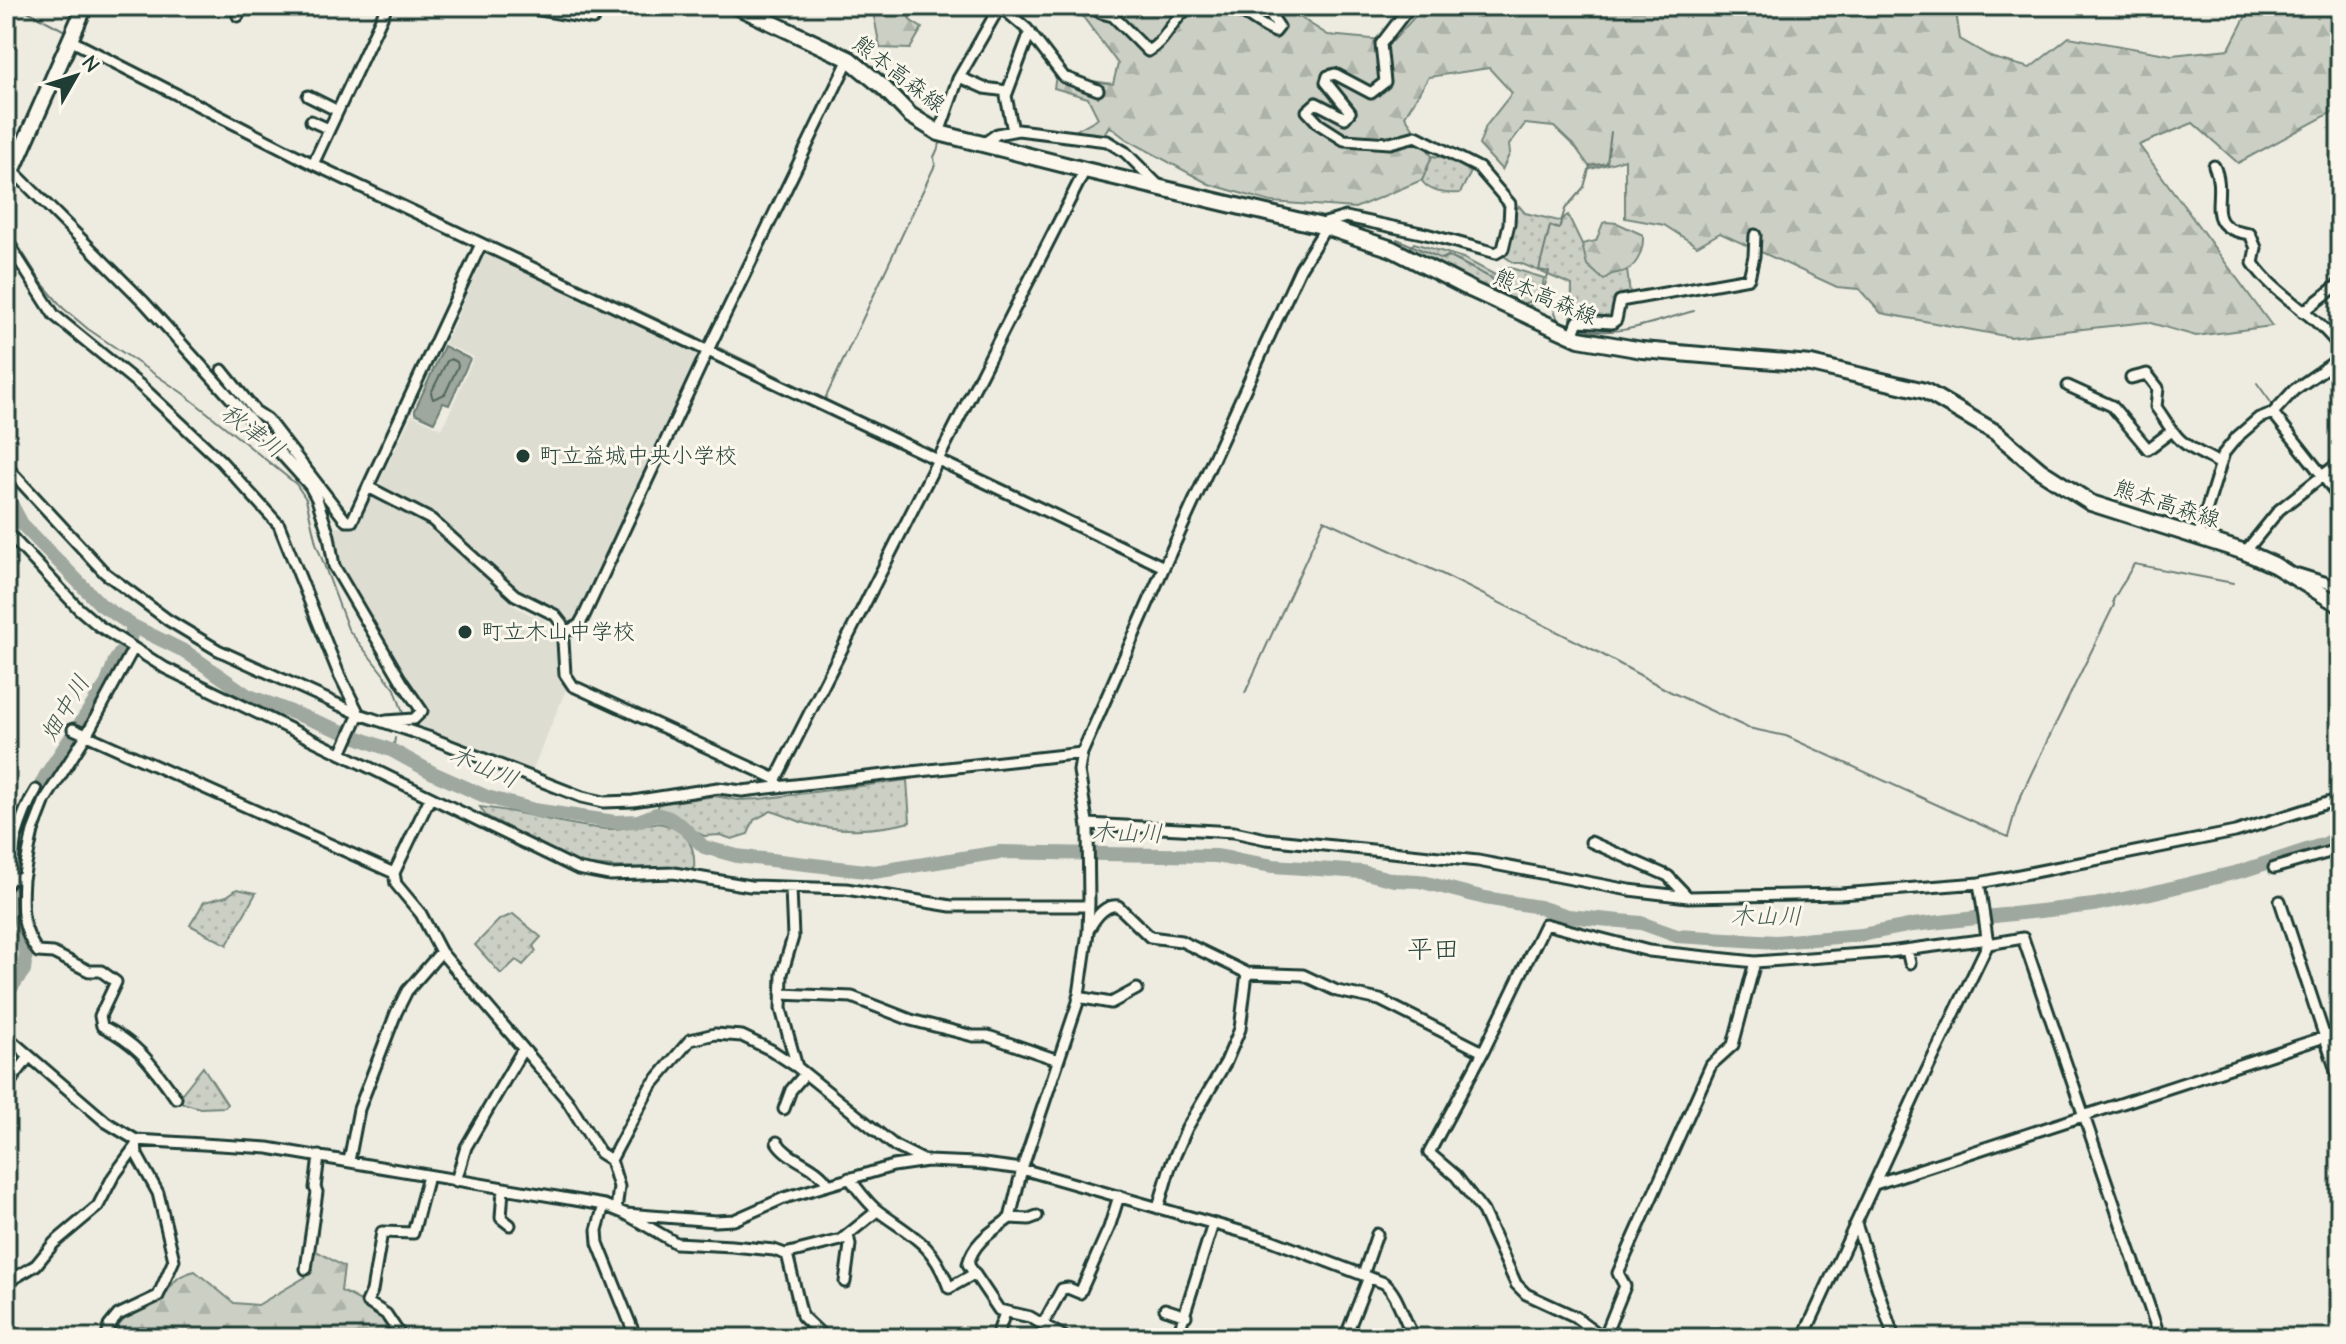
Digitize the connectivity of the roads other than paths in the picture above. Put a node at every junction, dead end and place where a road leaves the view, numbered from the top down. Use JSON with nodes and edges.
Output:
{"nodes":[{"id":1,"x":85,"y":6,"type":"edge"},
{"id":2,"x":387,"y":6,"type":"edge"},
{"id":3,"x":470,"y":6,"type":"edge"},
{"id":4,"x":480,"y":6,"type":"edge"},
{"id":5,"x":517,"y":6,"type":"edge"},
{"id":6,"x":736,"y":6,"type":"edge"},
{"id":7,"x":1000,"y":6,"type":"edge"},
{"id":8,"x":1090,"y":6,"type":"edge"},
{"id":9,"x":1191,"y":6,"type":"edge"},
{"id":10,"x":1222,"y":6,"type":"edge"},
{"id":11,"x":1259,"y":6,"type":"edge"},
{"id":12,"x":1410,"y":6,"type":"edge"},
{"id":13,"x":593,"y":19,"type":"dead end"},
{"id":14,"x":1030,"y":32,"type":"junction"},
{"id":15,"x":70,"y":40,"type":"junction"},
{"id":16,"x":849,"y":59,"type":"junction"},
{"id":17,"x":959,"y":77,"type":"junction"},
{"id":18,"x":1098,"y":90,"type":"dead end"},
{"id":19,"x":1007,"y":91,"type":"junction"},
{"id":20,"x":308,"y":96,"type":"dead end"},
{"id":21,"x":338,"y":111,"type":"junction"},
{"id":22,"x":311,"y":121,"type":"dead end"},
{"id":23,"x":329,"y":129,"type":"junction"},
{"id":24,"x":1013,"y":131,"type":"junction"},
{"id":25,"x":939,"y":133,"type":"junction"},
{"id":26,"x":983,"y":144,"type":"junction"},
{"id":27,"x":313,"y":164,"type":"junction"},
{"id":28,"x":2214,"y":166,"type":"dead end"},
{"id":29,"x":1085,"y":170,"type":"junction"},
{"id":30,"x":9,"y":176,"type":"edge"},
{"id":31,"x":1162,"y":188,"type":"junction"},
{"id":32,"x":1322,"y":225,"type":"junction"},
{"id":33,"x":1755,"y":235,"type":"dead end"},
{"id":34,"x":6,"y":240,"type":"edge"},
{"id":35,"x":481,"y":244,"type":"junction"},
{"id":36,"x":2339,"y":284,"type":"edge"},
{"id":37,"x":2303,"y":312,"type":"junction"},
{"id":38,"x":1572,"y":336,"type":"junction"},
{"id":39,"x":2340,"y":348,"type":"edge"},
{"id":40,"x":708,"y":350,"type":"junction"},
{"id":41,"x":2340,"y":358,"type":"edge"},
{"id":42,"x":222,"y":370,"type":"dead end"},
{"id":43,"x":2131,"y":378,"type":"dead end"},
{"id":44,"x":2068,"y":386,"type":"dead end"},
{"id":45,"x":2273,"y":413,"type":"junction"},
{"id":46,"x":2172,"y":431,"type":"junction"},
{"id":47,"x":939,"y":460,"type":"junction"},
{"id":48,"x":2340,"y":462,"type":"edge"},
{"id":49,"x":2220,"y":464,"type":"junction"},
{"id":50,"x":6,"y":466,"type":"edge"},
{"id":51,"x":2323,"y":476,"type":"junction"},
{"id":52,"x":368,"y":487,"type":"junction"},
{"id":53,"x":2340,"y":498,"type":"edge"},
{"id":54,"x":6,"y":531,"type":"edge"},
{"id":55,"x":2198,"y":537,"type":"junction"},
{"id":56,"x":2245,"y":552,"type":"junction"},
{"id":57,"x":1164,"y":567,"type":"junction"},
{"id":58,"x":2283,"y":570,"type":"junction"},
{"id":59,"x":2340,"y":587,"type":"edge"},
{"id":60,"x":2340,"y":605,"type":"edge"},
{"id":61,"x":563,"y":633,"type":"junction"},
{"id":62,"x":128,"y":646,"type":"junction"},
{"id":63,"x":358,"y":716,"type":"junction"},
{"id":64,"x":381,"y":721,"type":"junction"},
{"id":65,"x":81,"y":732,"type":"junction"},
{"id":66,"x":1082,"y":753,"type":"junction"},
{"id":67,"x":341,"y":754,"type":"junction"},
{"id":68,"x":777,"y":783,"type":"junction"},
{"id":69,"x":36,"y":790,"type":"dead end"},
{"id":70,"x":430,"y":798,"type":"junction"},
{"id":71,"x":2340,"y":799,"type":"edge"},
{"id":72,"x":1088,"y":826,"type":"junction"},
{"id":73,"x":1591,"y":842,"type":"dead end"},
{"id":74,"x":2340,"y":849,"type":"edge"},
{"id":75,"x":2274,"y":868,"type":"dead end"},
{"id":76,"x":394,"y":873,"type":"junction"},
{"id":77,"x":15,"y":880,"type":"edge"},
{"id":78,"x":1979,"y":883,"type":"junction"},
{"id":79,"x":791,"y":888,"type":"junction"},
{"id":80,"x":1688,"y":897,"type":"junction"},
{"id":81,"x":2280,"y":901,"type":"dead end"},
{"id":82,"x":1089,"y":904,"type":"junction"},
{"id":83,"x":1088,"y":932,"type":"junction"},
{"id":84,"x":1988,"y":941,"type":"junction"},
{"id":85,"x":1907,"y":950,"type":"junction"},
{"id":86,"x":441,"y":952,"type":"junction"},
{"id":87,"x":1755,"y":962,"type":"junction"},
{"id":88,"x":1910,"y":963,"type":"dead end"},
{"id":89,"x":1247,"y":973,"type":"junction"},
{"id":90,"x":1137,"y":989,"type":"dead end"},
{"id":91,"x":781,"y":994,"type":"junction"},
{"id":92,"x":1078,"y":997,"type":"junction"},
{"id":93,"x":2340,"y":1032,"type":"edge"},
{"id":94,"x":6,"y":1036,"type":"edge"},
{"id":95,"x":2325,"y":1037,"type":"junction"},
{"id":96,"x":523,"y":1049,"type":"junction"},
{"id":97,"x":1483,"y":1052,"type":"junction"},
{"id":98,"x":29,"y":1057,"type":"junction"},
{"id":99,"x":1058,"y":1060,"type":"junction"},
{"id":100,"x":801,"y":1071,"type":"junction"},
{"id":101,"x":2340,"y":1083,"type":"edge"},
{"id":102,"x":6,"y":1087,"type":"edge"},
{"id":103,"x":176,"y":1098,"type":"dead end"},
{"id":104,"x":784,"y":1109,"type":"dead end"},
{"id":105,"x":2085,"y":1116,"type":"junction"},
{"id":106,"x":136,"y":1140,"type":"junction"},
{"id":107,"x":777,"y":1142,"type":"dead end"},
{"id":108,"x":319,"y":1156,"type":"junction"},
{"id":109,"x":611,"y":1160,"type":"junction"},
{"id":110,"x":349,"y":1161,"type":"junction"},
{"id":111,"x":927,"y":1161,"type":"junction"},
{"id":112,"x":1022,"y":1169,"type":"junction"},
{"id":113,"x":428,"y":1176,"type":"junction"},
{"id":114,"x":849,"y":1178,"type":"junction"},
{"id":115,"x":456,"y":1181,"type":"junction"},
{"id":116,"x":828,"y":1184,"type":"junction"},
{"id":117,"x":1875,"y":1184,"type":"junction"},
{"id":118,"x":503,"y":1189,"type":"junction"},
{"id":119,"x":1119,"y":1196,"type":"junction"},
{"id":120,"x":604,"y":1205,"type":"junction"},
{"id":121,"x":1158,"y":1208,"type":"junction"},
{"id":122,"x":877,"y":1211,"type":"junction"},
{"id":123,"x":621,"y":1212,"type":"junction"},
{"id":124,"x":1037,"y":1216,"type":"dead end"},
{"id":125,"x":1010,"y":1218,"type":"junction"},
{"id":126,"x":1213,"y":1224,"type":"junction"},
{"id":127,"x":1856,"y":1224,"type":"junction"},
{"id":128,"x":510,"y":1225,"type":"dead end"},
{"id":129,"x":1377,"y":1234,"type":"dead end"},
{"id":130,"x":848,"y":1235,"type":"junction"},
{"id":131,"x":787,"y":1254,"type":"junction"},
{"id":132,"x":306,"y":1269,"type":"dead end"},
{"id":133,"x":974,"y":1274,"type":"junction"},
{"id":134,"x":1366,"y":1276,"type":"junction"},
{"id":135,"x":845,"y":1282,"type":"dead end"},
{"id":136,"x":6,"y":1283,"type":"edge"},
{"id":137,"x":1165,"y":1309,"type":"dead end"},
{"id":138,"x":1005,"y":1313,"type":"junction"},
{"id":139,"x":1186,"y":1316,"type":"junction"},
{"id":140,"x":1043,"y":1324,"type":"junction"},
{"id":141,"x":107,"y":1338,"type":"edge"},
{"id":142,"x":402,"y":1338,"type":"edge"},
{"id":143,"x":636,"y":1338,"type":"edge"},
{"id":144,"x":825,"y":1338,"type":"edge"},
{"id":145,"x":996,"y":1338,"type":"edge"},
{"id":146,"x":1066,"y":1338,"type":"edge"},
{"id":147,"x":1177,"y":1338,"type":"edge"},
{"id":148,"x":1345,"y":1338,"type":"edge"},
{"id":149,"x":1415,"y":1338,"type":"edge"},
{"id":150,"x":1604,"y":1338,"type":"edge"},
{"id":151,"x":1803,"y":1338,"type":"edge"},
{"id":152,"x":1894,"y":1338,"type":"edge"},
{"id":153,"x":2160,"y":1338,"type":"edge"}],
"edges":[{"from":1,"to":15,"type":"main road"},
{"from":2,"to":21,"type":"street"},
{"from":3,"to":4,"type":"street"},
{"from":5,"to":13,"type":"street"},
{"from":6,"to":16,"type":"main road","name":"熊本高森線"},
{"from":7,"to":14,"type":"street"},
{"from":7,"to":17,"type":"street"},
{"from":8,"to":9,"type":"street"},
{"from":10,"to":11,"type":"street"},
{"from":12,"to":32,"type":"street"},
{"from":14,"to":18,"type":"street"},
{"from":14,"to":19,"type":"street"},
{"from":15,"to":27,"type":"street"},
{"from":15,"to":30,"type":"main road"},
{"from":16,"to":25,"type":"main road","name":"熊本高森線"},
{"from":16,"to":40,"type":"street"},
{"from":17,"to":19,"type":"street"},
{"from":17,"to":25,"type":"street"},
{"from":19,"to":24,"type":"street"},
{"from":20,"to":21,"type":"street"},
{"from":21,"to":23,"type":"street"},
{"from":22,"to":23,"type":"street"},
{"from":23,"to":27,"type":"street"},
{"from":24,"to":26,"type":"street"},
{"from":24,"to":31,"type":"street"},
{"from":25,"to":26,"type":"main road","name":"熊本高森線"},
{"from":26,"to":29,"type":"main road","name":"熊本高森線"},
{"from":27,"to":35,"type":"street"},
{"from":28,"to":37,"type":"street"},
{"from":29,"to":31,"type":"main road","name":"熊本高森線"},
{"from":29,"to":47,"type":"street"},
{"from":30,"to":64,"type":"street"},
{"from":31,"to":32,"type":"main road","name":"熊本高森線"},
{"from":32,"to":38,"type":"main road","name":"熊本高森線"},
{"from":32,"to":57,"type":"street"},
{"from":33,"to":38,"type":"street"},
{"from":34,"to":63,"type":"street"},
{"from":35,"to":40,"type":"street"},
{"from":35,"to":52,"type":"street"},
{"from":36,"to":37,"type":"street"},
{"from":37,"to":39,"type":"street"},
{"from":38,"to":55,"type":"main road","name":"熊本高森線"},
{"from":40,"to":47,"type":"street"},
{"from":40,"to":61,"type":"street"},
{"from":41,"to":45,"type":"street"},
{"from":42,"to":52,"type":"street"},
{"from":43,"to":46,"type":"street"},
{"from":44,"to":46,"type":"street"},
{"from":45,"to":49,"type":"street"},
{"from":45,"to":51,"type":"street"},
{"from":46,"to":49,"type":"street"},
{"from":47,"to":57,"type":"street"},
{"from":47,"to":68,"type":"street"},
{"from":48,"to":51,"type":"street"},
{"from":49,"to":55,"type":"street"},
{"from":50,"to":63,"type":"street"},
{"from":51,"to":53,"type":"street"},
{"from":51,"to":56,"type":"street"},
{"from":52,"to":61,"type":"street"},
{"from":54,"to":62,"type":"street"},
{"from":55,"to":56,"type":"main road","name":"熊本高森線"},
{"from":56,"to":58,"type":"main road","name":"熊本高森線"},
{"from":57,"to":66,"type":"street"},
{"from":58,"to":59,"type":"street"},
{"from":58,"to":60,"type":"main road","name":"熊本高森線"},
{"from":61,"to":68,"type":"street"},
{"from":62,"to":65,"type":"street"},
{"from":62,"to":67,"type":"street"},
{"from":63,"to":64,"type":"street"},
{"from":63,"to":67,"type":"street"},
{"from":64,"to":68,"type":"street"},
{"from":65,"to":76,"type":"street"},
{"from":65,"to":77,"type":"street"},
{"from":66,"to":68,"type":"street"},
{"from":66,"to":72,"type":"street"},
{"from":67,"to":70,"type":"street"},
{"from":69,"to":77,"type":"street"},
{"from":70,"to":76,"type":"street"},
{"from":70,"to":79,"type":"street"},
{"from":71,"to":78,"type":"street"},
{"from":72,"to":80,"type":"street"},
{"from":72,"to":82,"type":"street"},
{"from":73,"to":80,"type":"street"},
{"from":74,"to":75,"type":"street"},
{"from":76,"to":86,"type":"street"},
{"from":77,"to":103,"type":"street"},
{"from":78,"to":80,"type":"street"},
{"from":78,"to":84,"type":"street"},
{"from":79,"to":82,"type":"street"},
{"from":79,"to":91,"type":"street"},
{"from":81,"to":95,"type":"street"},
{"from":82,"to":83,"type":"street"},
{"from":83,"to":89,"type":"street"},
{"from":83,"to":92,"type":"street"},
{"from":84,"to":85,"type":"street"},
{"from":84,"to":105,"type":"street"},
{"from":84,"to":117,"type":"street"},
{"from":85,"to":87,"type":"street"},
{"from":85,"to":88,"type":"street"},
{"from":86,"to":96,"type":"street"},
{"from":86,"to":110,"type":"street"},
{"from":87,"to":97,"type":"street"},
{"from":87,"to":150,"type":"street"},
{"from":89,"to":97,"type":"street"},
{"from":89,"to":121,"type":"street"},
{"from":90,"to":92,"type":"street"},
{"from":91,"to":99,"type":"street"},
{"from":91,"to":100,"type":"street"},
{"from":92,"to":99,"type":"street"},
{"from":93,"to":95,"type":"street"},
{"from":94,"to":98,"type":"street"},
{"from":95,"to":101,"type":"street"},
{"from":95,"to":105,"type":"street"},
{"from":96,"to":109,"type":"street"},
{"from":96,"to":115,"type":"street"},
{"from":97,"to":150,"type":"street"},
{"from":98,"to":102,"type":"street"},
{"from":98,"to":106,"type":"street"},
{"from":99,"to":112,"type":"street"},
{"from":100,"to":104,"type":"street"},
{"from":100,"to":109,"type":"street"},
{"from":100,"to":111,"type":"street"},
{"from":105,"to":117,"type":"street"},
{"from":105,"to":153,"type":"street"},
{"from":106,"to":108,"type":"street"},
{"from":106,"to":136,"type":"street"},
{"from":106,"to":141,"type":"street"},
{"from":107,"to":116,"type":"street"},
{"from":108,"to":110,"type":"street"},
{"from":108,"to":132,"type":"street"},
{"from":109,"to":123,"type":"street"},
{"from":110,"to":113,"type":"street"},
{"from":111,"to":112,"type":"street"},
{"from":111,"to":114,"type":"street"},
{"from":112,"to":119,"type":"street"},
{"from":112,"to":125,"type":"street"},
{"from":113,"to":115,"type":"street"},
{"from":113,"to":142,"type":"street"},
{"from":114,"to":116,"type":"street"},
{"from":114,"to":122,"type":"street"},
{"from":115,"to":118,"type":"street"},
{"from":116,"to":123,"type":"street"},
{"from":117,"to":127,"type":"street"},
{"from":118,"to":120,"type":"street"},
{"from":118,"to":128,"type":"street"},
{"from":119,"to":121,"type":"street"},
{"from":119,"to":140,"type":"street"},
{"from":120,"to":123,"type":"street"},
{"from":120,"to":143,"type":"street"},
{"from":121,"to":126,"type":"street"},
{"from":122,"to":130,"type":"street"},
{"from":122,"to":133,"type":"street"},
{"from":123,"to":131,"type":"street"},
{"from":124,"to":125,"type":"street"},
{"from":125,"to":133,"type":"street"},
{"from":126,"to":134,"type":"street"},
{"from":126,"to":139,"type":"street"},
{"from":127,"to":151,"type":"street"},
{"from":127,"to":152,"type":"street"},
{"from":129,"to":134,"type":"street"},
{"from":130,"to":131,"type":"street"},
{"from":130,"to":135,"type":"street"},
{"from":131,"to":144,"type":"street"},
{"from":133,"to":138,"type":"street"},
{"from":134,"to":148,"type":"street"},
{"from":134,"to":149,"type":"street"},
{"from":137,"to":139,"type":"street"},
{"from":138,"to":140,"type":"street"},
{"from":138,"to":145,"type":"street"},
{"from":139,"to":147,"type":"street"},
{"from":140,"to":146,"type":"street"}]}
